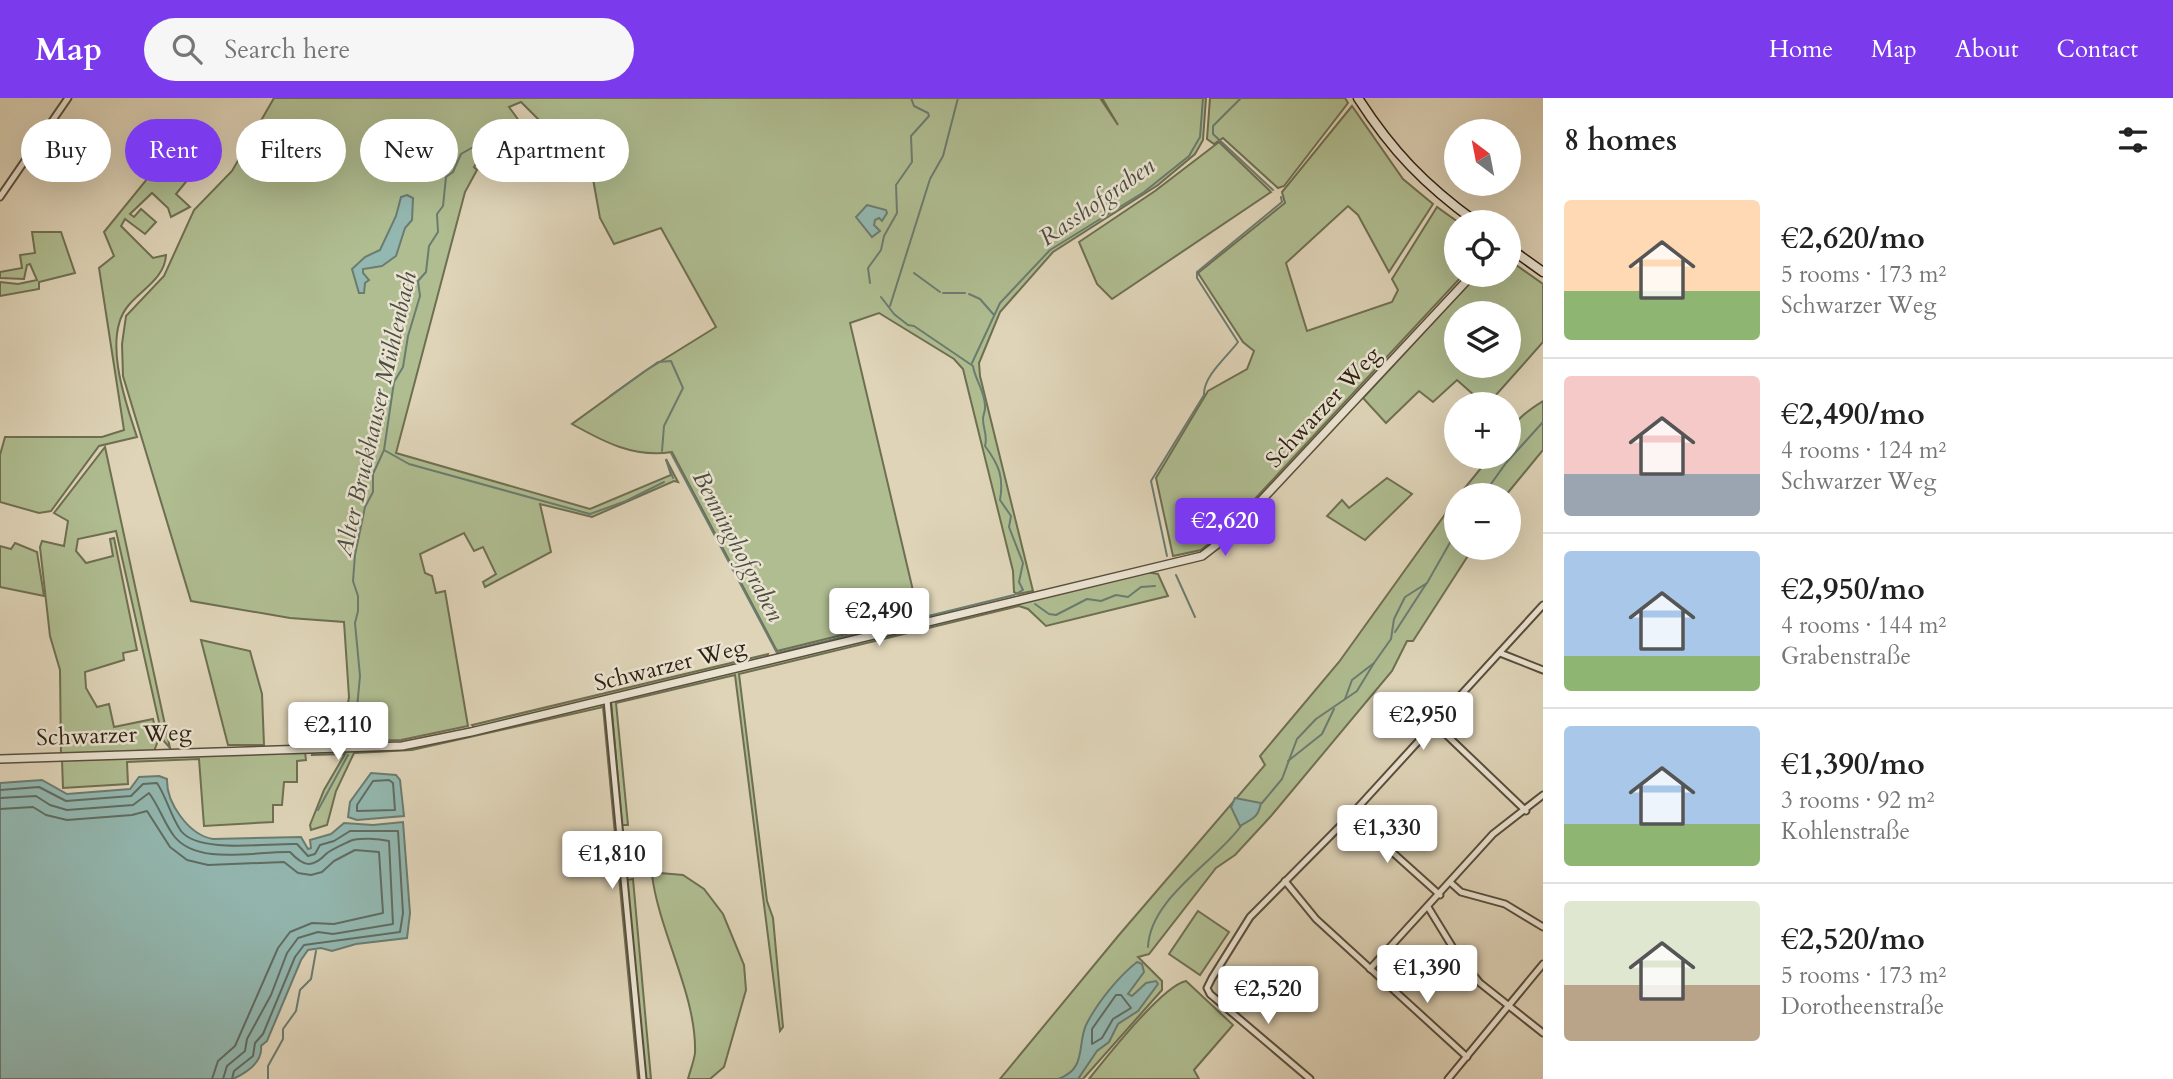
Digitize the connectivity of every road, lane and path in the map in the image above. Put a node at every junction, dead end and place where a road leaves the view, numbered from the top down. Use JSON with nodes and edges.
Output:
{"nodes":[{"id":1,"x":68,"y":98,"type":"edge"},
{"id":2,"x":1358,"y":98,"type":"edge"},
{"id":3,"x":0,"y":197,"type":"edge"},
{"id":4,"x":1461,"y":210,"type":"edge"},
{"id":5,"x":1521,"y":256,"type":"edge"},
{"id":6,"x":1543,"y":272,"type":"edge"},
{"id":7,"x":1461,"y":287,"type":"edge"},
{"id":8,"x":1543,"y":605,"type":"edge"},
{"id":9,"x":1500,"y":653,"type":"junction"},
{"id":10,"x":1543,"y":670,"type":"edge"},
{"id":11,"x":607,"y":700,"type":"junction"},
{"id":12,"x":1433,"y":722,"type":"junction"},
{"id":13,"x":0,"y":759,"type":"edge"},
{"id":14,"x":1543,"y":795,"type":"edge"},
{"id":15,"x":1526,"y":811,"type":"junction"},
{"id":16,"x":1351,"y":815,"type":"junction"},
{"id":17,"x":1285,"y":881,"type":"junction"},
{"id":18,"x":1451,"y":883,"type":"junction"},
{"id":19,"x":1440,"y":895,"type":"junction"},
{"id":20,"x":1428,"y":907,"type":"junction"},
{"id":21,"x":1543,"y":927,"type":"edge"},
{"id":22,"x":1543,"y":964,"type":"edge"},
{"id":23,"x":1370,"y":970,"type":"junction"},
{"id":24,"x":1508,"y":1007,"type":"junction"},
{"id":25,"x":1543,"y":1033,"type":"edge"},
{"id":26,"x":1468,"y":1058,"type":"junction"},
{"id":27,"x":643,"y":1079,"type":"edge"},
{"id":28,"x":1310,"y":1079,"type":"edge"},
{"id":29,"x":1448,"y":1079,"type":"edge"}],
"edges":[{"from":1,"to":3,"type":"street"},
{"from":2,"to":4,"type":"main road"},
{"from":5,"to":6,"type":"main road"},
{"from":7,"to":11,"type":"street","name":"Schwarzer Weg"},
{"from":8,"to":9,"type":"street"},
{"from":9,"to":10,"type":"street"},
{"from":9,"to":12,"type":"street"},
{"from":11,"to":13,"type":"street","name":"Schwarzer Weg"},
{"from":11,"to":27,"type":"street"},
{"from":12,"to":15,"type":"street"},
{"from":12,"to":16,"type":"street"},
{"from":14,"to":15,"type":"street"},
{"from":15,"to":18,"type":"street"},
{"from":16,"to":17,"type":"street"},
{"from":16,"to":19,"type":"street"},
{"from":17,"to":23,"type":"street"},
{"from":17,"to":28,"type":"street"},
{"from":18,"to":19,"type":"street"},
{"from":18,"to":21,"type":"street"},
{"from":19,"to":20,"type":"street"},
{"from":20,"to":23,"type":"street"},
{"from":20,"to":24,"type":"street"},
{"from":22,"to":24,"type":"street"},
{"from":23,"to":26,"type":"street"},
{"from":24,"to":25,"type":"street"},
{"from":24,"to":26,"type":"street"},
{"from":26,"to":29,"type":"street"}]}
